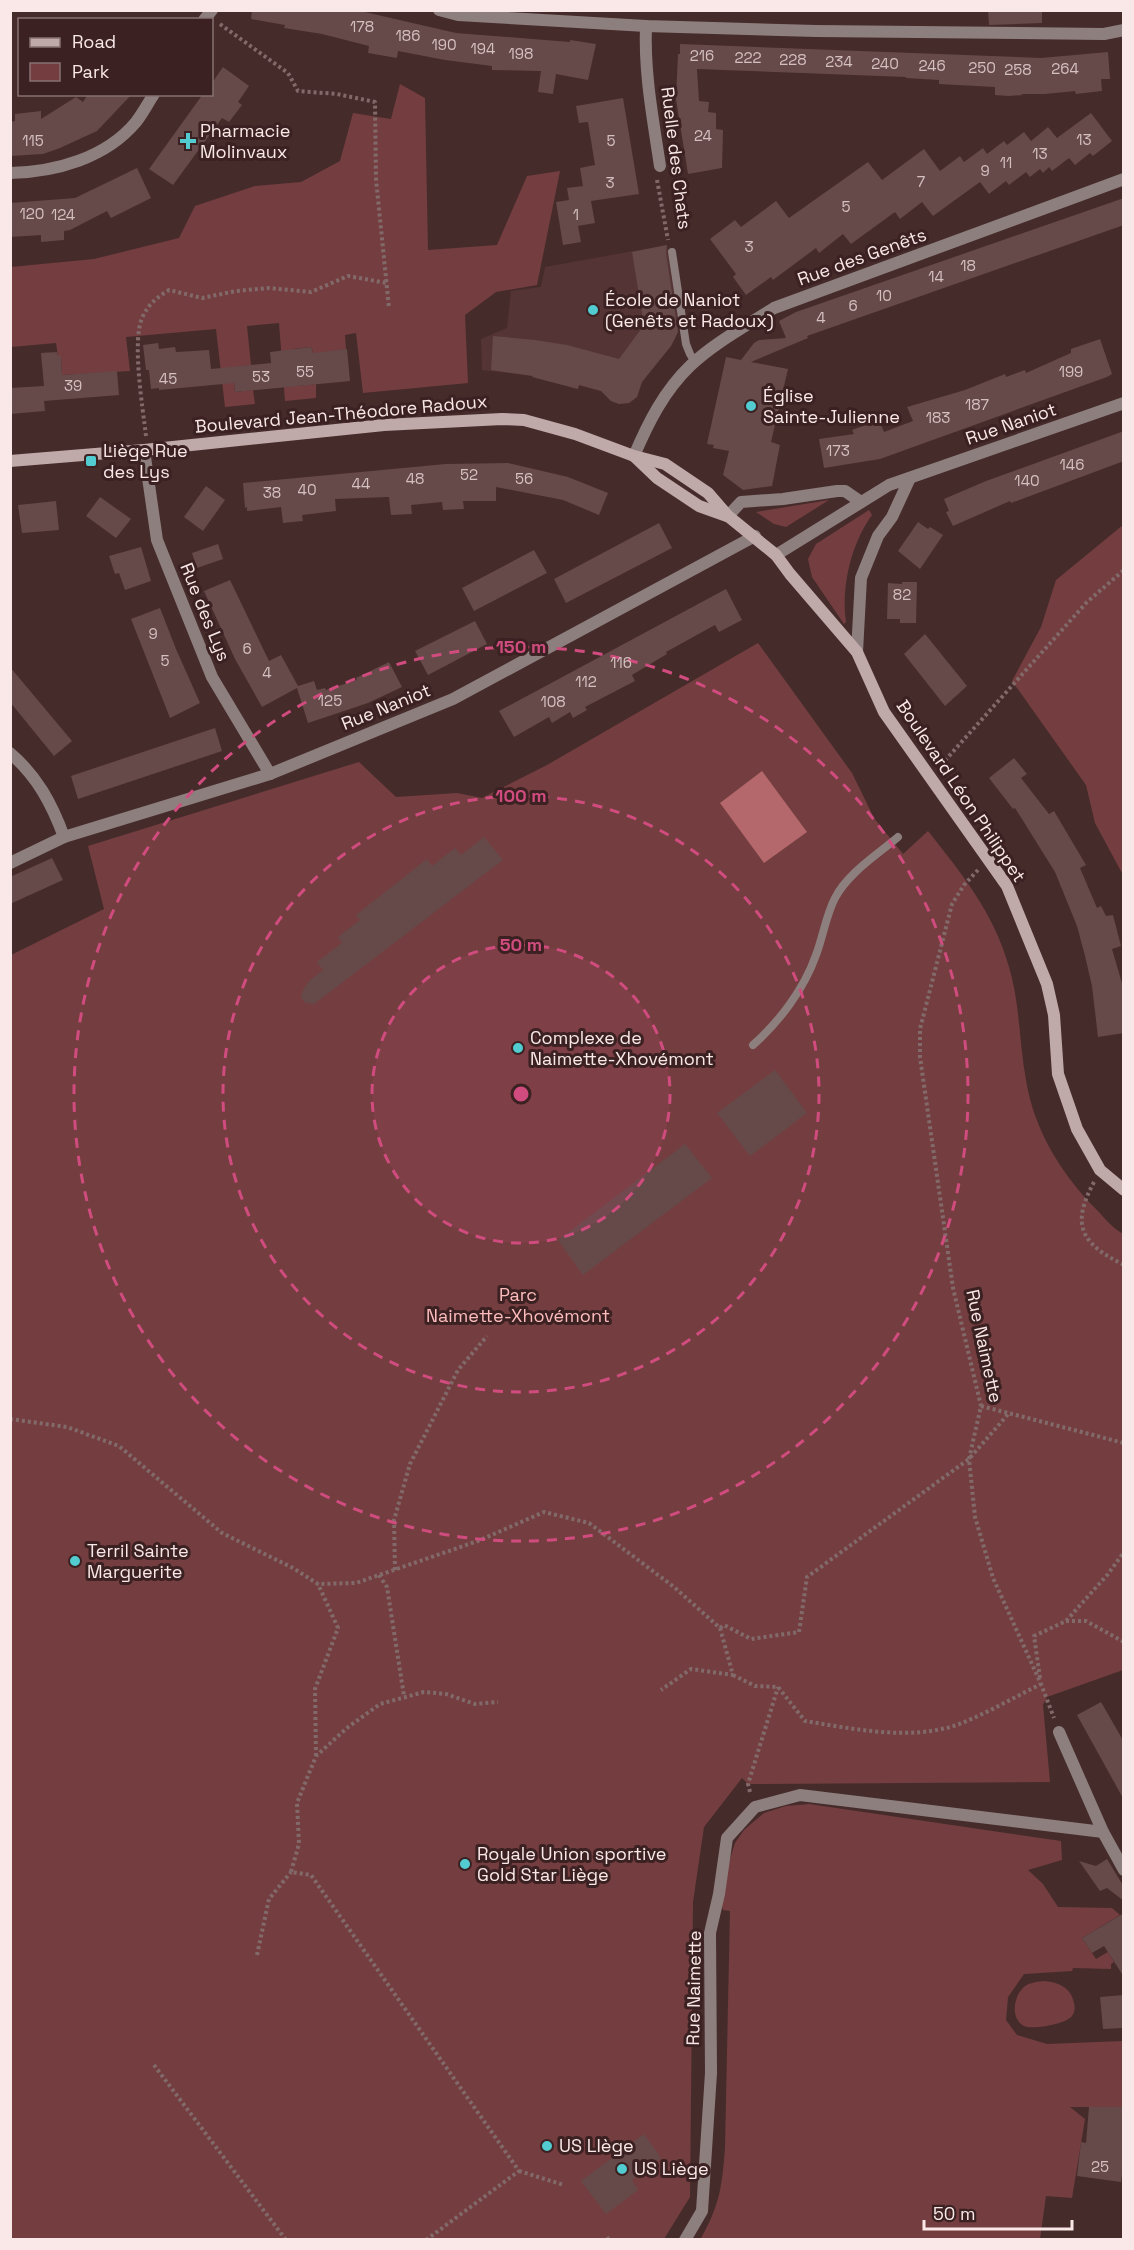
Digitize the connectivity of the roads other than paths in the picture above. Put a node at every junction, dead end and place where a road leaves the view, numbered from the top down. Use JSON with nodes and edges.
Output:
{"nodes":[{"id":1,"x":439,"y":10,"type":"edge"},
{"id":2,"x":646,"y":26,"type":"junction"},
{"id":3,"x":1124,"y":30,"type":"edge"},
{"id":4,"x":153,"y":96,"type":"edge"},
{"id":5,"x":660,"y":166,"type":"road end"},
{"id":6,"x":10,"y":173,"type":"edge"},
{"id":7,"x":1124,"y":178,"type":"edge"},
{"id":8,"x":672,"y":252,"type":"road end"},
{"id":9,"x":695,"y":362,"type":"junction"},
{"id":10,"x":1124,"y":403,"type":"edge"},
{"id":11,"x":146,"y":450,"type":"junction"},
{"id":12,"x":634,"y":456,"type":"junction"},
{"id":13,"x":10,"y":461,"type":"edge"},
{"id":14,"x":910,"y":478,"type":"junction"},
{"id":15,"x":861,"y":502,"type":"junction"},
{"id":16,"x":728,"y":516,"type":"junction"},
{"id":17,"x":755,"y":536,"type":"junction"},
{"id":18,"x":776,"y":555,"type":"junction"},
{"id":19,"x":857,"y":652,"type":"junction"},
{"id":20,"x":10,"y":753,"type":"edge"},
{"id":21,"x":270,"y":774,"type":"junction"},
{"id":22,"x":64,"y":837,"type":"junction"},
{"id":23,"x":898,"y":837,"type":"dead end"},
{"id":24,"x":10,"y":863,"type":"edge"},
{"id":25,"x":753,"y":1045,"type":"dead end"},
{"id":26,"x":1124,"y":1190,"type":"edge"},
{"id":27,"x":1059,"y":1732,"type":"road end"},
{"id":28,"x":1103,"y":1832,"type":"junction"},
{"id":29,"x":1124,"y":1870,"type":"edge"},
{"id":30,"x":685,"y":2240,"type":"edge"}],
"edges":[{"from":1,"to":2,"type":"street"},
{"from":2,"to":3,"type":"street"},
{"from":2,"to":5,"type":"street","name":"Ruelle des Chats"},
{"from":4,"to":6,"type":"street"},
{"from":7,"to":9,"type":"street","name":"Rue des Genêts"},
{"from":8,"to":9,"type":"lane","name":"Ruelle des Chats"},
{"from":9,"to":12,"type":"street","name":"Rue des Genêts"},
{"from":10,"to":14,"type":"street","name":"Rue Naniot"},
{"from":11,"to":12,"type":"street","name":"Boulevard Jean-Théodore Radoux"},
{"from":11,"to":13,"type":"street","name":"Boulevard Jean-Théodore Radoux"},
{"from":11,"to":21,"type":"street","name":"Rue des Lys"},
{"from":12,"to":16,"type":"street","name":"Boulevard Jean-Théodore Radoux"},
{"from":14,"to":15,"type":"street","name":"Rue Naniot"},
{"from":14,"to":19,"type":"street"},
{"from":15,"to":16,"type":"street"},
{"from":15,"to":18,"type":"street","name":"Rue Naniot"},
{"from":16,"to":17,"type":"street","name":"Boulevard Jean-Théodore Radoux"},
{"from":17,"to":18,"type":"street","name":"Boulevard Léon Philippet"},
{"from":17,"to":21,"type":"street","name":"Rue Naniot"},
{"from":18,"to":19,"type":"street","name":"Boulevard Léon Philippet"},
{"from":19,"to":26,"type":"street","name":"Boulevard Léon Philippet"},
{"from":20,"to":22,"type":"street"},
{"from":21,"to":22,"type":"street","name":"Rue Naniot"},
{"from":22,"to":24,"type":"street","name":"Rue Naniot"},
{"from":23,"to":25,"type":"lane"},
{"from":27,"to":28,"type":"street"},
{"from":28,"to":29,"type":"street"},
{"from":28,"to":30,"type":"street","name":"Rue Naimette"}]}
